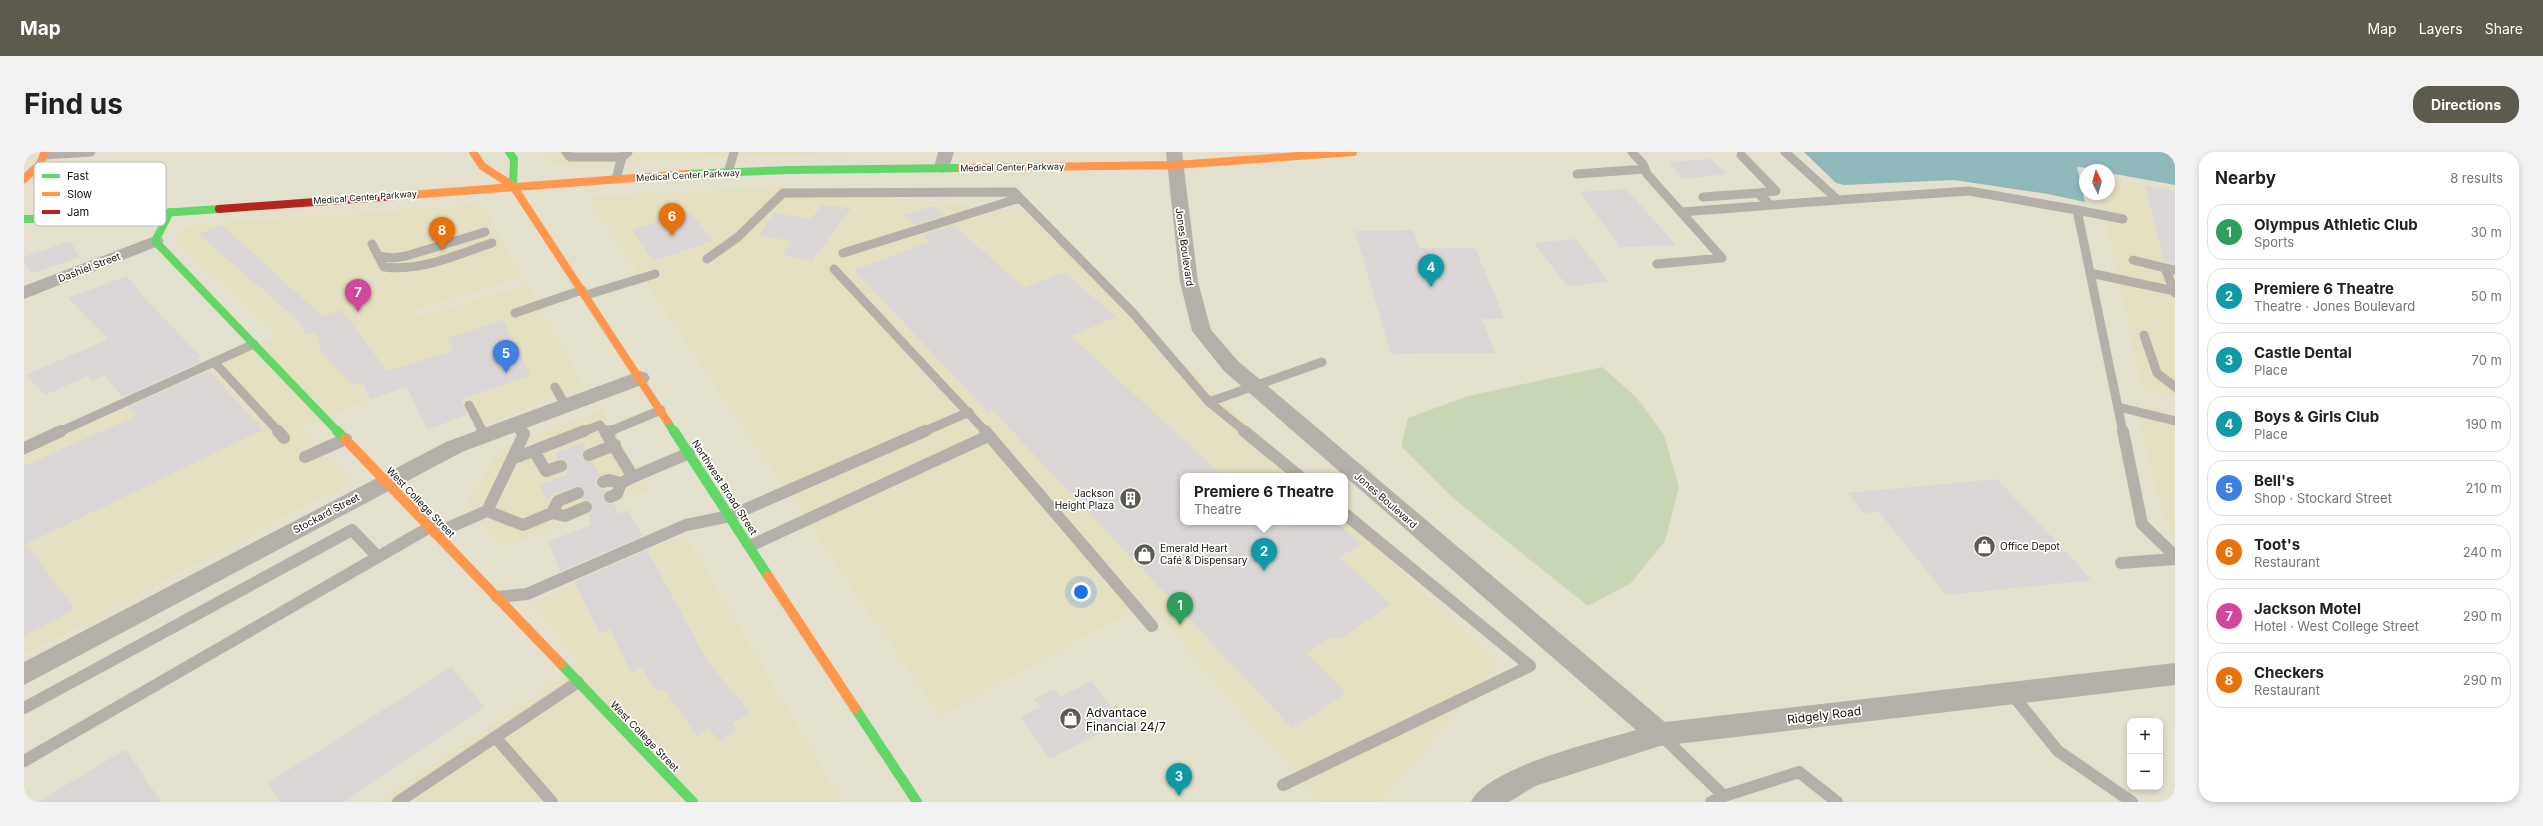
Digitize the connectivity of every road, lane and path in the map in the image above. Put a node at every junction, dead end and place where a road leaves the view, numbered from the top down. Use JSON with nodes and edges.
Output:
{"nodes":[{"id":1,"x":91,"y":152,"type":"edge"},
{"id":2,"x":473,"y":152,"type":"edge"},
{"id":3,"x":509,"y":152,"type":"edge"},
{"id":4,"x":566,"y":152,"type":"edge"},
{"id":5,"x":734,"y":152,"type":"edge"},
{"id":6,"x":946,"y":152,"type":"edge"},
{"id":7,"x":1353,"y":152,"type":"edge"},
{"id":8,"x":1632,"y":152,"type":"edge"},
{"id":9,"x":1785,"y":152,"type":"edge"},
{"id":10,"x":45,"y":154,"type":"edge"},
{"id":11,"x":625,"y":154,"type":"edge"},
{"id":12,"x":1741,"y":155,"type":"dead end"},
{"id":13,"x":1175,"y":158,"type":"edge"},
{"id":14,"x":942,"y":168,"type":"junction"},
{"id":15,"x":1645,"y":169,"type":"junction"},
{"id":16,"x":34,"y":170,"type":"edge"},
{"id":17,"x":728,"y":173,"type":"junction"},
{"id":18,"x":1577,"y":174,"type":"dead end"},
{"id":19,"x":24,"y":179,"type":"edge"},
{"id":20,"x":616,"y":179,"type":"junction"},
{"id":21,"x":513,"y":186,"type":"junction"},
{"id":22,"x":1758,"y":193,"type":"junction"},
{"id":23,"x":1703,"y":197,"type":"dead end"},
{"id":24,"x":1020,"y":198,"type":"junction"},
{"id":25,"x":1838,"y":200,"type":"junction"},
{"id":26,"x":1770,"y":205,"type":"junction"},
{"id":27,"x":2077,"y":210,"type":"junction"},
{"id":28,"x":166,"y":212,"type":"edge"},
{"id":29,"x":170,"y":212,"type":"junction"},
{"id":30,"x":1681,"y":212,"type":"junction"},
{"id":31,"x":24,"y":219,"type":"edge"},
{"id":32,"x":34,"y":219,"type":"edge"},
{"id":33,"x":2123,"y":219,"type":"dead end"},
{"id":34,"x":166,"y":220,"type":"edge"},
{"id":35,"x":163,"y":226,"type":"edge"},
{"id":36,"x":485,"y":232,"type":"dead end"},
{"id":37,"x":155,"y":241,"type":"junction"},
{"id":38,"x":492,"y":243,"type":"dead end"},
{"id":39,"x":372,"y":244,"type":"dead end"},
{"id":40,"x":843,"y":254,"type":"dead end"},
{"id":41,"x":378,"y":256,"type":"junction"},
{"id":42,"x":707,"y":259,"type":"dead end"},
{"id":43,"x":2133,"y":260,"type":"dead end"},
{"id":44,"x":1658,"y":264,"type":"dead end"},
{"id":45,"x":2165,"y":268,"type":"junction"},
{"id":46,"x":834,"y":269,"type":"dead end"},
{"id":47,"x":2175,"y":270,"type":"edge"},
{"id":48,"x":2090,"y":273,"type":"junction"},
{"id":49,"x":655,"y":274,"type":"dead end"},
{"id":50,"x":2175,"y":292,"type":"edge"},
{"id":51,"x":24,"y":293,"type":"edge"},
{"id":52,"x":584,"y":293,"type":"junction"},
{"id":53,"x":515,"y":313,"type":"dead end"},
{"id":54,"x":2144,"y":335,"type":"dead end"},
{"id":55,"x":254,"y":344,"type":"junction"},
{"id":56,"x":214,"y":362,"type":"junction"},
{"id":57,"x":1322,"y":362,"type":"dead end"},
{"id":58,"x":640,"y":378,"type":"junction"},
{"id":59,"x":1253,"y":386,"type":"junction"},
{"id":60,"x":2175,"y":387,"type":"edge"},
{"id":61,"x":1208,"y":402,"type":"junction"},
{"id":62,"x":469,"y":404,"type":"dead end"},
{"id":63,"x":2118,"y":407,"type":"junction"},
{"id":64,"x":661,"y":410,"type":"junction"},
{"id":65,"x":969,"y":412,"type":"junction"},
{"id":66,"x":2175,"y":421,"type":"edge"},
{"id":67,"x":515,"y":424,"type":"junction"},
{"id":68,"x":606,"y":433,"type":"junction"},
{"id":69,"x":485,"y":436,"type":"junction"},
{"id":70,"x":988,"y":436,"type":"junction"},
{"id":71,"x":284,"y":438,"type":"dead end"},
{"id":72,"x":346,"y":439,"type":"junction"},
{"id":73,"x":615,"y":445,"type":"junction"},
{"id":74,"x":24,"y":448,"type":"edge"},
{"id":75,"x":534,"y":450,"type":"junction"},
{"id":76,"x":589,"y":454,"type":"dead end"},
{"id":77,"x":689,"y":454,"type":"junction"},
{"id":78,"x":305,"y":457,"type":"dead end"},
{"id":79,"x":512,"y":459,"type":"junction"},
{"id":80,"x":561,"y":466,"type":"dead end"},
{"id":81,"x":1295,"y":473,"type":"edge"},
{"id":82,"x":633,"y":477,"type":"junction"},
{"id":83,"x":386,"y":481,"type":"junction"},
{"id":84,"x":603,"y":482,"type":"dead end"},
{"id":85,"x":621,"y":483,"type":"junction"},
{"id":86,"x":578,"y":493,"type":"dead end"},
{"id":87,"x":610,"y":497,"type":"dead end"},
{"id":88,"x":586,"y":507,"type":"dead end"},
{"id":89,"x":487,"y":511,"type":"junction"},
{"id":90,"x":552,"y":513,"type":"junction"},
{"id":91,"x":730,"y":516,"type":"junction"},
{"id":92,"x":1348,"y":516,"type":"edge"},
{"id":93,"x":433,"y":530,"type":"junction"},
{"id":94,"x":750,"y":546,"type":"junction"},
{"id":95,"x":378,"y":557,"type":"junction"},
{"id":96,"x":2175,"y":557,"type":"edge"},
{"id":97,"x":2121,"y":563,"type":"dead end"},
{"id":98,"x":497,"y":597,"type":"junction"},
{"id":99,"x":1152,"y":626,"type":"dead end"},
{"id":100,"x":24,"y":674,"type":"edge"},
{"id":101,"x":2175,"y":674,"type":"edge"},
{"id":102,"x":578,"y":682,"type":"junction"},
{"id":103,"x":2011,"y":693,"type":"junction"},
{"id":104,"x":24,"y":708,"type":"edge"},
{"id":105,"x":1660,"y":734,"type":"junction"},
{"id":106,"x":496,"y":738,"type":"junction"},
{"id":107,"x":25,"y":758,"type":"edge"},
{"id":108,"x":1283,"y":785,"type":"dead end"},
{"id":109,"x":1718,"y":799,"type":"edge"},
{"id":110,"x":688,"y":800,"type":"edge"},
{"id":111,"x":398,"y":802,"type":"edge"},
{"id":112,"x":552,"y":802,"type":"edge"},
{"id":113,"x":918,"y":802,"type":"edge"},
{"id":114,"x":1485,"y":802,"type":"edge"},
{"id":115,"x":1837,"y":802,"type":"edge"},
{"id":116,"x":2132,"y":802,"type":"edge"}],
"edges":[{"from":1,"to":10,"type":"lane"},
{"from":2,"to":21,"type":"main road","name":"Northwest Broad Street"},
{"from":3,"to":21,"type":"main road"},
{"from":4,"to":11,"type":"lane"},
{"from":5,"to":17,"type":"lane"},
{"from":6,"to":14,"type":"street"},
{"from":7,"to":13,"type":"main road","name":"Medical Center Parkway"},
{"from":8,"to":15,"type":"lane"},
{"from":9,"to":25,"type":"lane"},
{"from":11,"to":20,"type":"lane"},
{"from":12,"to":22,"type":"lane"},
{"from":13,"to":14,"type":"main road","name":"Medical Center Parkway"},
{"from":13,"to":59,"type":"street","name":"Jones Boulevard"},
{"from":14,"to":17,"type":"main road","name":"Medical Center Parkway"},
{"from":15,"to":18,"type":"lane"},
{"from":15,"to":30,"type":"lane"},
{"from":16,"to":19,"type":"main road"},
{"from":17,"to":20,"type":"main road","name":"Medical Center Parkway"},
{"from":20,"to":21,"type":"main road","name":"Medical Center Parkway"},
{"from":21,"to":29,"type":"main road","name":"Medical Center Parkway"},
{"from":21,"to":52,"type":"main road","name":"Northwest Broad Street"},
{"from":22,"to":23,"type":"lane"},
{"from":22,"to":26,"type":"lane"},
{"from":24,"to":40,"type":"lane"},
{"from":24,"to":42,"type":"lane"},
{"from":24,"to":61,"type":"lane"},
{"from":25,"to":26,"type":"lane"},
{"from":25,"to":27,"type":"lane"},
{"from":26,"to":30,"type":"lane"},
{"from":27,"to":33,"type":"lane"},
{"from":27,"to":48,"type":"lane"},
{"from":28,"to":29,"type":"main road","name":"Medical Center Parkway"},
{"from":29,"to":34,"type":"main road"},
{"from":30,"to":44,"type":"lane"},
{"from":31,"to":32,"type":"main road","name":"Medical Center Parkway"},
{"from":35,"to":37,"type":"main road"},
{"from":36,"to":41,"type":"lane"},
{"from":37,"to":51,"type":"street","name":"Dashiel Street"},
{"from":37,"to":55,"type":"main road","name":"West College Street"},
{"from":38,"to":41,"type":"lane"},
{"from":39,"to":41,"type":"lane"},
{"from":43,"to":45,"type":"lane"},
{"from":45,"to":47,"type":"lane"},
{"from":45,"to":50,"type":"lane"},
{"from":46,"to":65,"type":"lane"},
{"from":48,"to":50,"type":"lane"},
{"from":48,"to":63,"type":"lane"},
{"from":49,"to":52,"type":"lane"},
{"from":52,"to":53,"type":"lane"},
{"from":52,"to":58,"type":"main road","name":"Northwest Broad Street"},
{"from":54,"to":60,"type":"lane"},
{"from":55,"to":56,"type":"lane"},
{"from":55,"to":72,"type":"main road","name":"West College Street"},
{"from":56,"to":71,"type":"lane"},
{"from":56,"to":74,"type":"lane"},
{"from":57,"to":59,"type":"lane"},
{"from":58,"to":64,"type":"main road","name":"Northwest Broad Street"},
{"from":58,"to":67,"type":"street","name":"Stockard Street"},
{"from":59,"to":61,"type":"lane"},
{"from":59,"to":105,"type":"street","name":"Jones Boulevard"},
{"from":61,"to":81,"type":"lane"},
{"from":62,"to":69,"type":"lane"},
{"from":63,"to":66,"type":"lane"},
{"from":63,"to":96,"type":"lane"},
{"from":64,"to":68,"type":"lane"},
{"from":64,"to":77,"type":"main road","name":"Northwest Broad Street"},
{"from":65,"to":70,"type":"lane"},
{"from":65,"to":91,"type":"lane"},
{"from":67,"to":69,"type":"street","name":"Stockard Street"},
{"from":67,"to":79,"type":"lane"},
{"from":68,"to":73,"type":"lane"},
{"from":68,"to":75,"type":"lane"},
{"from":69,"to":83,"type":"street","name":"Stockard Street"},
{"from":70,"to":94,"type":"lane"},
{"from":70,"to":99,"type":"lane"},
{"from":72,"to":78,"type":"lane"},
{"from":72,"to":83,"type":"main road","name":"West College Street"},
{"from":73,"to":76,"type":"lane"},
{"from":73,"to":82,"type":"lane"},
{"from":75,"to":79,"type":"lane"},
{"from":75,"to":80,"type":"lane"},
{"from":77,"to":82,"type":"lane"},
{"from":77,"to":91,"type":"main road","name":"Northwest Broad Street"},
{"from":79,"to":89,"type":"lane"},
{"from":82,"to":85,"type":"lane"},
{"from":83,"to":93,"type":"main road","name":"West College Street"},
{"from":83,"to":100,"type":"street","name":"Stockard Street"},
{"from":84,"to":85,"type":"lane"},
{"from":85,"to":87,"type":"lane"},
{"from":86,"to":90,"type":"lane"},
{"from":88,"to":90,"type":"lane"},
{"from":89,"to":90,"type":"lane"},
{"from":89,"to":93,"type":"lane"},
{"from":91,"to":94,"type":"main road","name":"Northwest Broad Street"},
{"from":91,"to":98,"type":"lane"},
{"from":92,"to":108,"type":"lane"},
{"from":93,"to":95,"type":"lane"},
{"from":93,"to":98,"type":"main road","name":"West College Street"},
{"from":94,"to":113,"type":"main road","name":"Northwest Broad Street"},
{"from":95,"to":104,"type":"lane"},
{"from":95,"to":107,"type":"lane"},
{"from":96,"to":97,"type":"lane"},
{"from":98,"to":102,"type":"main road","name":"West College Street"},
{"from":101,"to":103,"type":"street","name":"Ridgely Road"},
{"from":102,"to":106,"type":"lane"},
{"from":102,"to":110,"type":"main road","name":"West College Street"},
{"from":103,"to":105,"type":"street","name":"Ridgely Road"},
{"from":103,"to":116,"type":"lane"},
{"from":105,"to":109,"type":"lane"},
{"from":105,"to":114,"type":"street","name":"Ridgely Road"},
{"from":106,"to":111,"type":"lane"},
{"from":106,"to":112,"type":"lane"},
{"from":109,"to":115,"type":"lane"}]}
